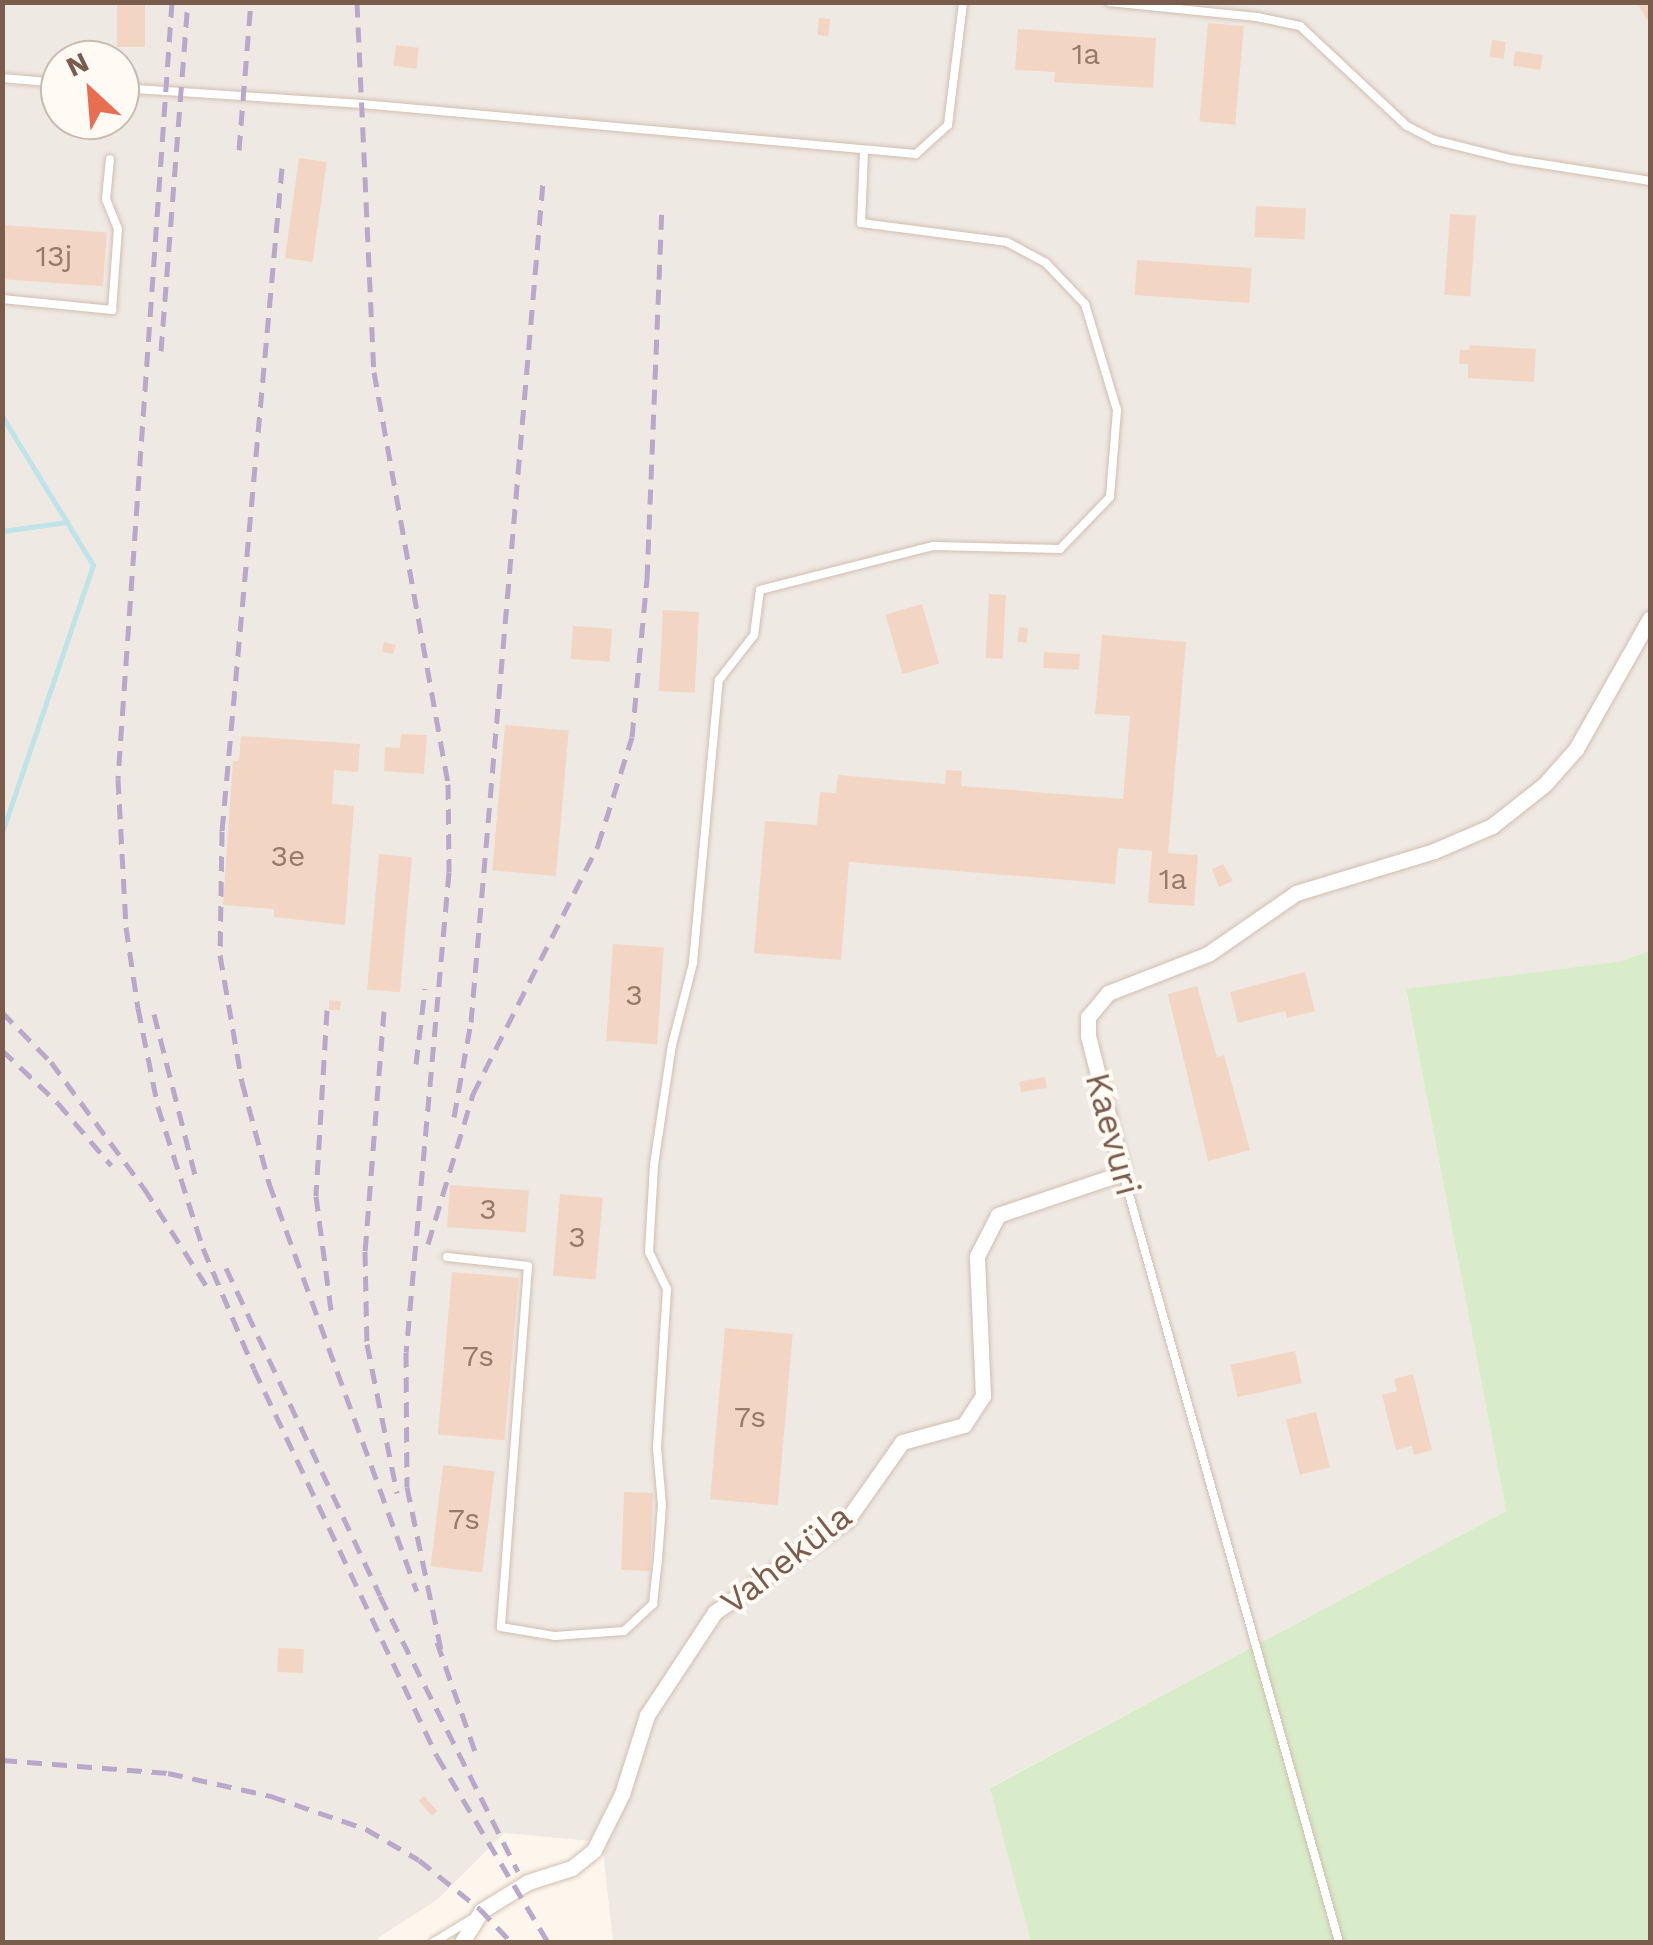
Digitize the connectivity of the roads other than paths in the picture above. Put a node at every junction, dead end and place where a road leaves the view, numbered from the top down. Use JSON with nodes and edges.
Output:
{"nodes":[{"id":1,"x":963,"y":2,"type":"edge"},
{"id":2,"x":1109,"y":2,"type":"edge"},
{"id":3,"x":2,"y":78,"type":"edge"},
{"id":4,"x":40,"y":81,"type":"edge"},
{"id":5,"x":140,"y":89,"type":"edge"},
{"id":6,"x":864,"y":150,"type":"junction"},
{"id":7,"x":110,"y":160,"type":"dead end"},
{"id":8,"x":1650,"y":181,"type":"edge"},
{"id":9,"x":2,"y":300,"type":"edge"},
{"id":10,"x":1650,"y":618,"type":"edge"},
{"id":11,"x":1123,"y":1172,"type":"junction"},
{"id":12,"x":447,"y":1258,"type":"dead end"},
{"id":13,"x":476,"y":1917,"type":"junction"},
{"id":14,"x":434,"y":1942,"type":"edge"},
{"id":15,"x":462,"y":1942,"type":"edge"},
{"id":16,"x":1339,"y":1942,"type":"edge"}],
"edges":[{"from":1,"to":6,"type":"lane"},
{"from":2,"to":8,"type":"lane"},
{"from":3,"to":4,"type":"lane"},
{"from":5,"to":6,"type":"lane"},
{"from":6,"to":12,"type":"lane"},
{"from":7,"to":9,"type":"lane"},
{"from":10,"to":11,"type":"street","name":"Kaevuri"},
{"from":11,"to":13,"type":"street","name":"Vaheküla"},
{"from":11,"to":16,"type":"lane","name":"Kaevuri"},
{"from":13,"to":14,"type":"lane"},
{"from":13,"to":15,"type":"street","name":"Vaheküla"}]}
